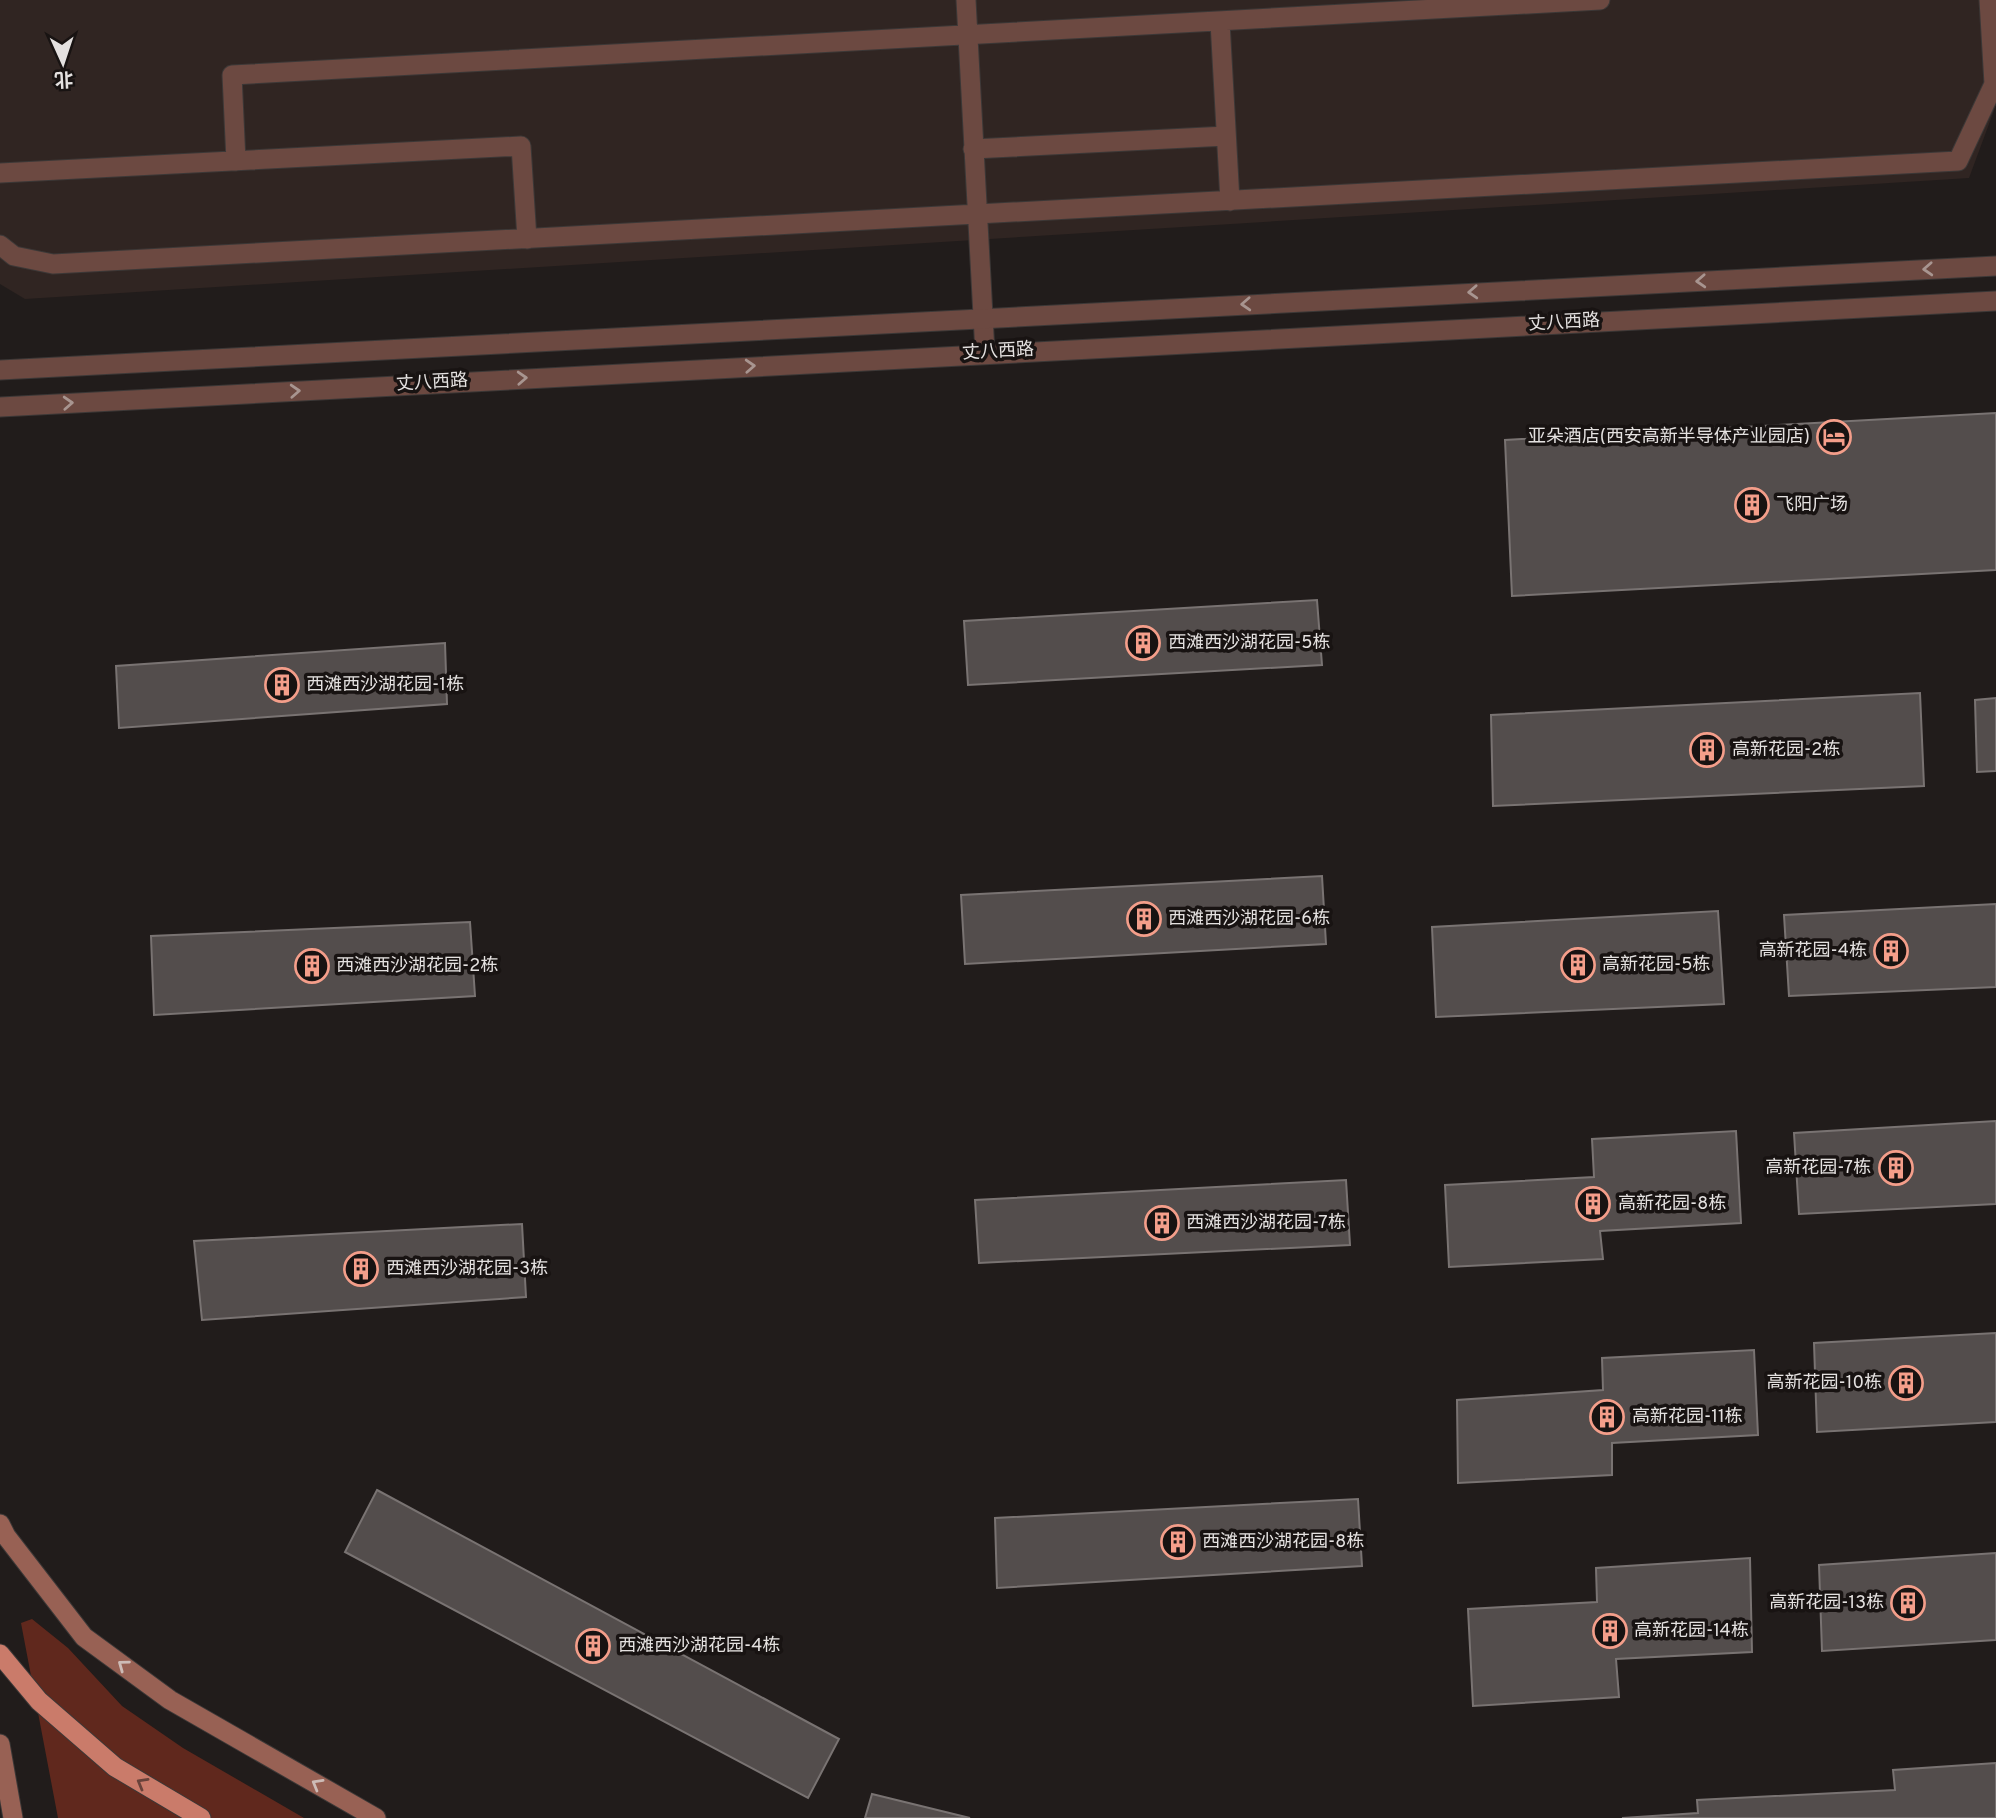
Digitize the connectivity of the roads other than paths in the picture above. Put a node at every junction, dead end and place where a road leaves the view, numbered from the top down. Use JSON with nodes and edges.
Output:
{"nodes":[{"id":1,"x":966,"y":0,"type":"edge"},
{"id":2,"x":1601,"y":0,"type":"edge"},
{"id":3,"x":1989,"y":0,"type":"edge"},
{"id":4,"x":1220,"y":22,"type":"junction"},
{"id":5,"x":968,"y":36,"type":"junction"},
{"id":6,"x":1226,"y":136,"type":"junction"},
{"id":7,"x":974,"y":149,"type":"junction"},
{"id":8,"x":236,"y":160,"type":"junction"},
{"id":9,"x":0,"y":173,"type":"edge"},
{"id":10,"x":1230,"y":201,"type":"junction"},
{"id":11,"x":977,"y":216,"type":"junction"},
{"id":12,"x":527,"y":239,"type":"junction"},
{"id":13,"x":0,"y":245,"type":"edge"},
{"id":14,"x":1996,"y":266,"type":"edge"},
{"id":15,"x":1996,"y":300,"type":"edge"},
{"id":16,"x":982,"y":318,"type":"junction"},
{"id":17,"x":985,"y":353,"type":"junction"},
{"id":18,"x":0,"y":370,"type":"edge"},
{"id":19,"x":0,"y":407,"type":"edge"},
{"id":20,"x":0,"y":1524,"type":"edge"},
{"id":21,"x":0,"y":1654,"type":"edge"},
{"id":22,"x":0,"y":1744,"type":"edge"},
{"id":23,"x":13,"y":1818,"type":"edge"},
{"id":24,"x":201,"y":1818,"type":"edge"},
{"id":25,"x":376,"y":1818,"type":"edge"}],
"edges":[{"from":1,"to":5,"type":"street"},
{"from":2,"to":4,"type":"street"},
{"from":3,"to":10,"type":"street"},
{"from":4,"to":5,"type":"street"},
{"from":4,"to":6,"type":"street"},
{"from":5,"to":7,"type":"street"},
{"from":5,"to":8,"type":"street"},
{"from":6,"to":7,"type":"street"},
{"from":6,"to":10,"type":"street"},
{"from":7,"to":11,"type":"street"},
{"from":8,"to":9,"type":"street"},
{"from":8,"to":12,"type":"street"},
{"from":10,"to":11,"type":"street"},
{"from":11,"to":12,"type":"street"},
{"from":11,"to":16,"type":"street"},
{"from":12,"to":13,"type":"street"},
{"from":14,"to":16,"type":"street","name":"丈八西路","one_way":true},
{"from":15,"to":17,"type":"street","name":"丈八西路"},
{"from":16,"to":17,"type":"street"},
{"from":16,"to":18,"type":"street","name":"丈八西路"},
{"from":19,"to":17,"type":"street","name":"丈八西路","one_way":true},
{"from":25,"to":20,"type":"main road","one_way":true},
{"from":24,"to":21,"type":"highway","one_way":true},
{"from":22,"to":23,"type":"main road"}]}
